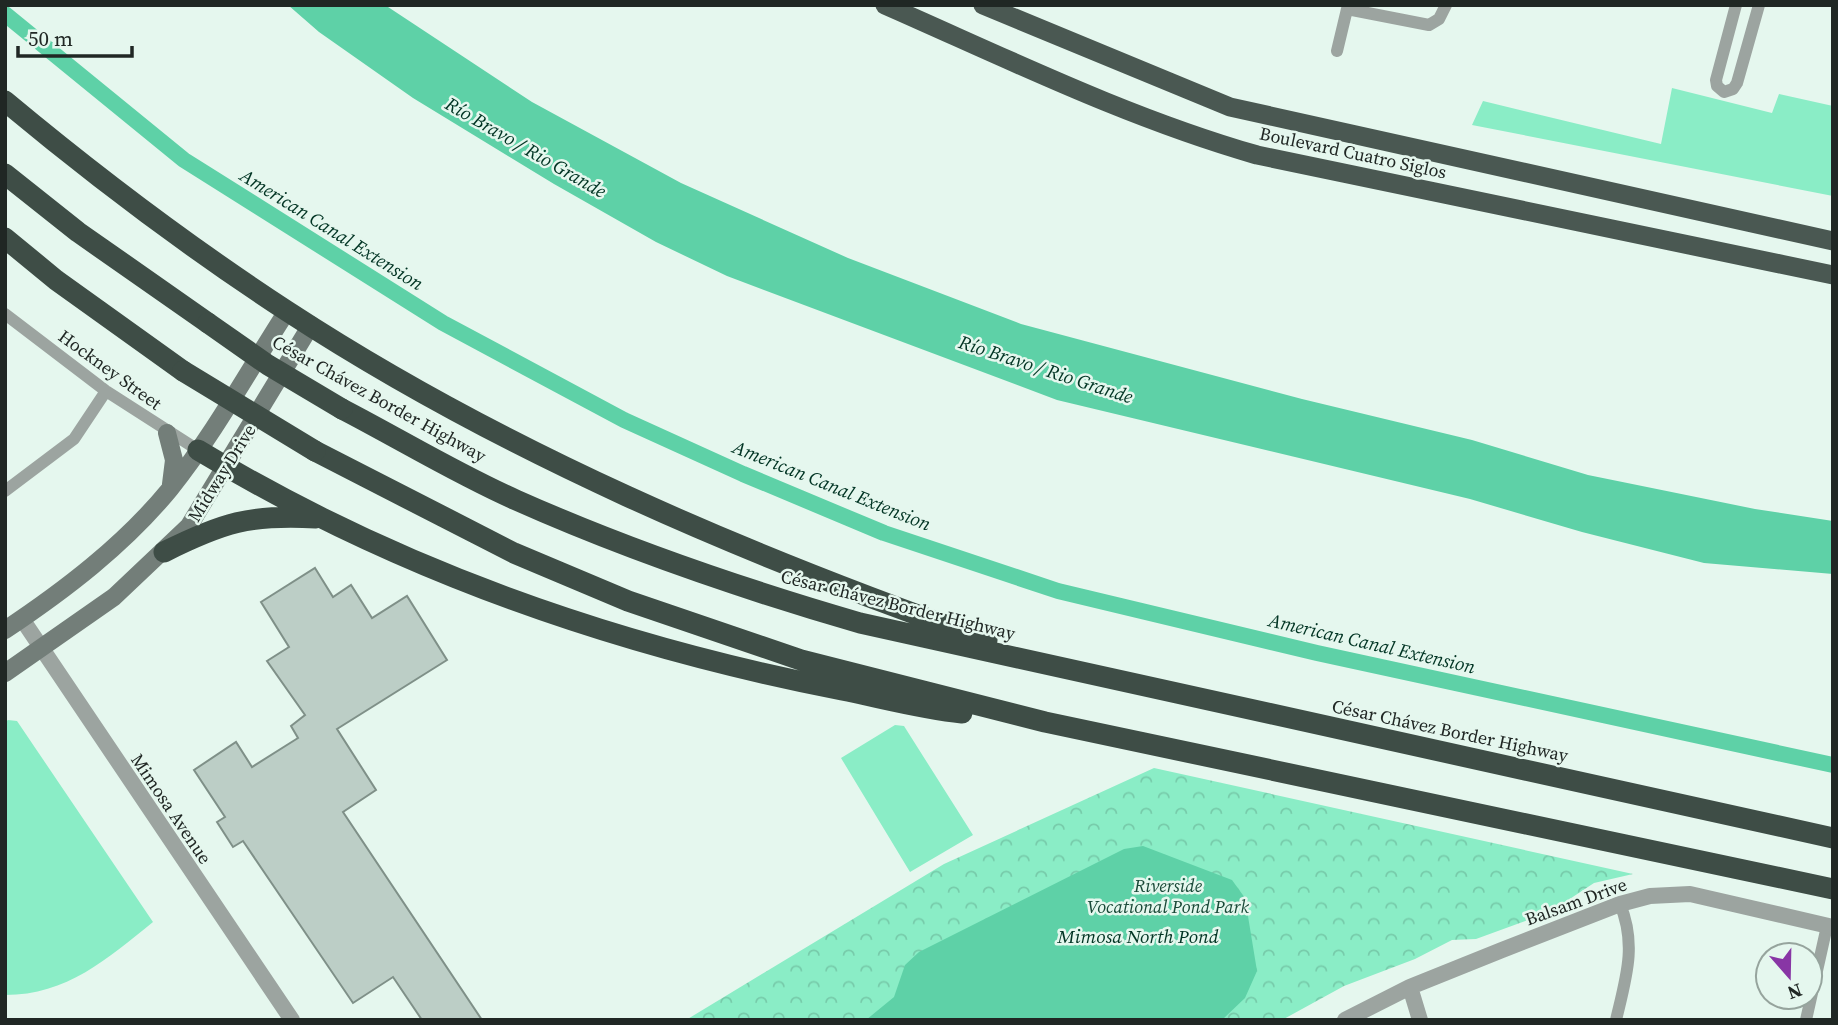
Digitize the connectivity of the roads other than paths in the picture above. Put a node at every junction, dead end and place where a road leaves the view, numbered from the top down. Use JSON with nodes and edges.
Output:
{"nodes":[{"id":1,"x":885,"y":5,"type":"edge"},
{"id":2,"x":983,"y":5,"type":"edge"},
{"id":3,"x":1446,"y":5,"type":"edge"},
{"id":4,"x":1736,"y":5,"type":"edge"},
{"id":5,"x":1759,"y":5,"type":"edge"},
{"id":6,"x":1348,"y":7,"type":"edge"},
{"id":7,"x":1337,"y":51,"type":"dead end"},
{"id":8,"x":5,"y":102,"type":"edge"},
{"id":9,"x":5,"y":174,"type":"edge"},
{"id":10,"x":5,"y":238,"type":"edge"},
{"id":11,"x":1833,"y":241,"type":"edge"},
{"id":12,"x":1792,"y":268,"type":"junction"},
{"id":13,"x":1833,"y":275,"type":"edge"},
{"id":14,"x":1833,"y":285,"type":"edge"},
{"id":15,"x":287,"y":312,"type":"junction"},
{"id":16,"x":5,"y":314,"type":"edge"},
{"id":17,"x":311,"y":325,"type":"junction"},
{"id":18,"x":106,"y":391,"type":"junction"},
{"id":19,"x":167,"y":433,"type":"junction"},
{"id":20,"x":198,"y":450,"type":"junction"},
{"id":21,"x":226,"y":467,"type":"junction"},
{"id":22,"x":170,"y":488,"type":"junction"},
{"id":23,"x":5,"y":491,"type":"edge"},
{"id":24,"x":323,"y":518,"type":"junction"},
{"id":25,"x":164,"y":552,"type":"junction"},
{"id":26,"x":22,"y":619,"type":"junction"},
{"id":27,"x":5,"y":630,"type":"edge"},
{"id":28,"x":41,"y":649,"type":"junction"},
{"id":29,"x":5,"y":673,"type":"edge"},
{"id":30,"x":1085,"y":674,"type":"junction"},
{"id":31,"x":1045,"y":722,"type":"junction"},
{"id":32,"x":1833,"y":838,"type":"edge"},
{"id":33,"x":1833,"y":889,"type":"edge"},
{"id":34,"x":1620,"y":904,"type":"junction"},
{"id":35,"x":1830,"y":926,"type":"edge"},
{"id":36,"x":1410,"y":987,"type":"junction"},
{"id":37,"x":292,"y":1020,"type":"edge"},
{"id":38,"x":1345,"y":1020,"type":"edge"},
{"id":39,"x":1420,"y":1020,"type":"edge"},
{"id":40,"x":1616,"y":1020,"type":"edge"},
{"id":41,"x":1806,"y":1020,"type":"edge"}],
"edges":[{"from":1,"to":12,"type":"highway","name":"Boulevard Cuatro Siglos"},
{"from":2,"to":11,"type":"highway","name":"Boulevard Cuatro Siglos"},
{"from":3,"to":6,"type":"street"},
{"from":4,"to":5,"type":"street"},
{"from":6,"to":7,"type":"street"},
{"from":8,"to":15,"type":"highway"},
{"from":9,"to":30,"type":"highway","name":"César Chávez Border Highway","bridge":true},
{"from":10,"to":31,"type":"highway","bridge":true},
{"from":12,"to":13,"type":"highway","name":"Boulevard Cuatro Siglos"},
{"from":12,"to":14,"type":"highway"},
{"from":15,"to":17,"type":"highway"},
{"from":15,"to":20,"type":"main road","name":"Midway Drive"},
{"from":16,"to":18,"type":"street","name":"Hockney Street"},
{"from":17,"to":21,"type":"main road","name":"Midway Drive"},
{"from":17,"to":30,"type":"highway"},
{"from":18,"to":19,"type":"street","name":"Hockney Street"},
{"from":18,"to":23,"type":"street"},
{"from":19,"to":20,"type":"street","name":"Hockney Street"},
{"from":19,"to":22,"type":"main road"},
{"from":20,"to":21,"type":"highway"},
{"from":20,"to":22,"type":"main road","name":"Midway Drive"},
{"from":21,"to":24,"type":"highway"},
{"from":21,"to":25,"type":"main road","name":"Midway Drive"},
{"from":22,"to":26,"type":"main road","name":"Midway Drive"},
{"from":24,"to":25,"type":"highway"},
{"from":24,"to":31,"type":"highway"},
{"from":25,"to":28,"type":"main road","name":"Midway Drive"},
{"from":26,"to":27,"type":"main road","name":"Midway Drive"},
{"from":26,"to":28,"type":"street","name":"Mimosa Avenue"},
{"from":28,"to":29,"type":"main road","name":"Midway Drive"},
{"from":28,"to":37,"type":"street","name":"Mimosa Avenue"},
{"from":30,"to":32,"type":"highway","name":"César Chávez Border Highway"},
{"from":31,"to":33,"type":"highway"},
{"from":34,"to":35,"type":"street","name":"Balsam Drive"},
{"from":34,"to":36,"type":"street","name":"Balsam Drive"},
{"from":34,"to":40,"type":"street"},
{"from":35,"to":41,"type":"street"},
{"from":36,"to":38,"type":"street","name":"Balsam Drive"},
{"from":36,"to":39,"type":"street"}]}
